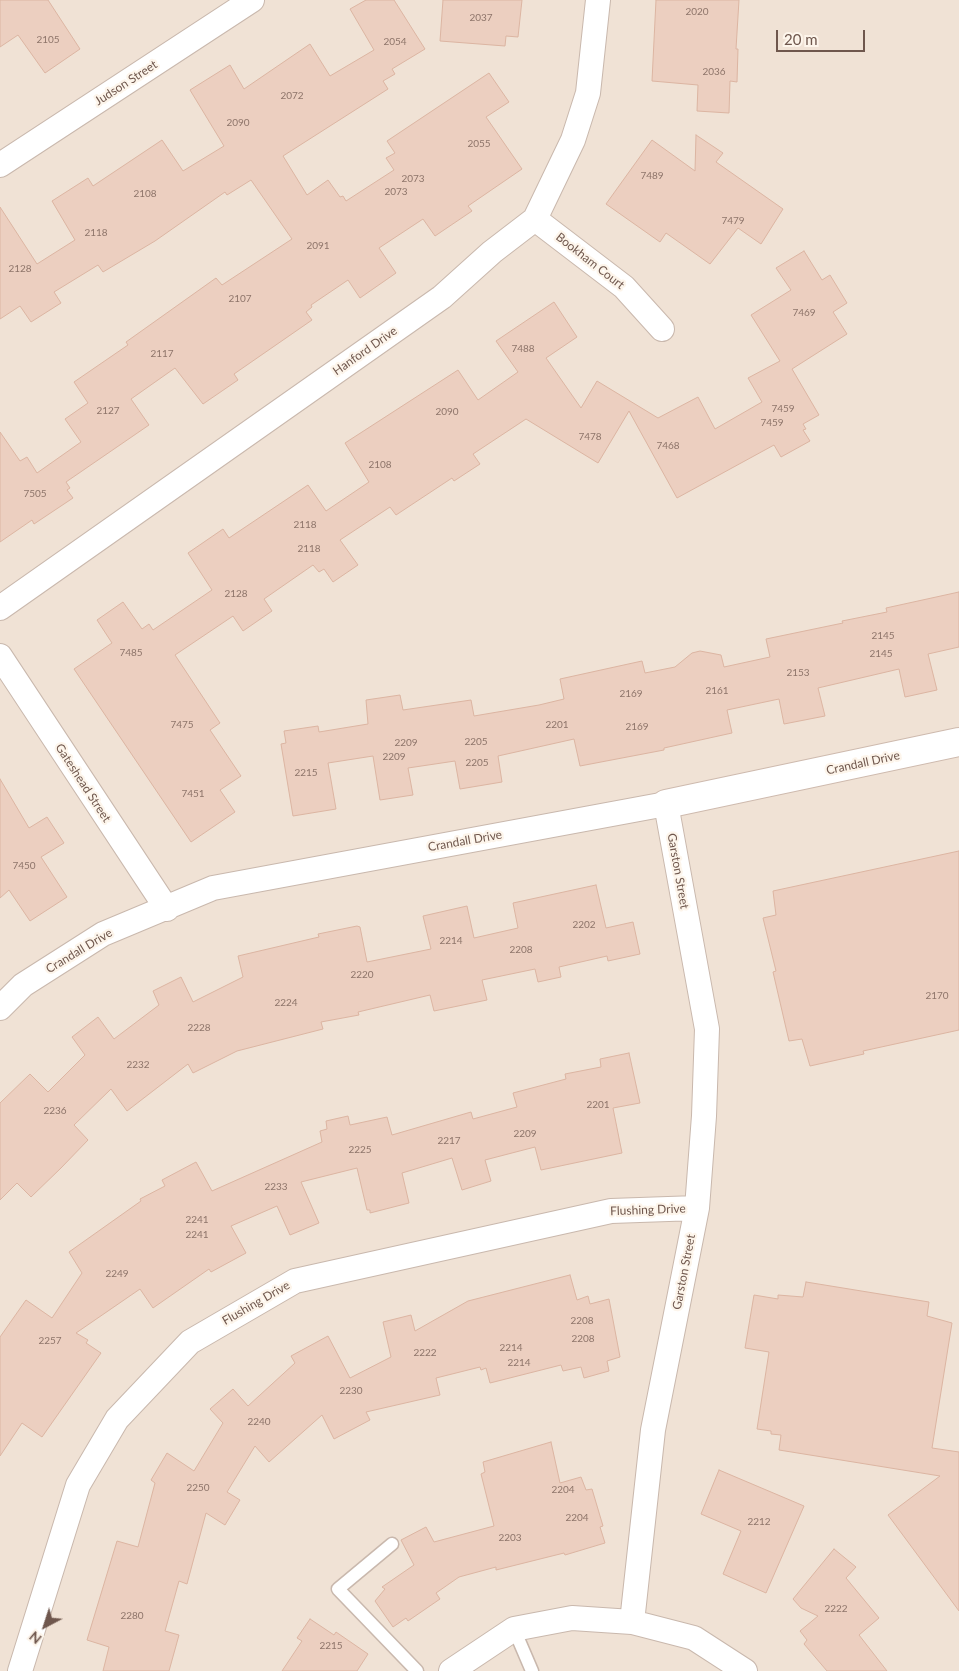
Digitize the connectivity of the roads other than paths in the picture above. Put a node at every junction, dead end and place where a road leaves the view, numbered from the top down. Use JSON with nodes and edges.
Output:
{"nodes":[{"id":1,"x":252,"y":0,"type":"edge"},
{"id":2,"x":598,"y":0,"type":"edge"},
{"id":3,"x":0,"y":165,"type":"edge"},
{"id":4,"x":535,"y":219,"type":"junction"},
{"id":5,"x":662,"y":329,"type":"dead end"},
{"id":6,"x":0,"y":608,"type":"edge"},
{"id":7,"x":0,"y":656,"type":"edge"},
{"id":8,"x":959,"y":742,"type":"edge"},
{"id":9,"x":666,"y":804,"type":"junction"},
{"id":10,"x":167,"y":909,"type":"junction"},
{"id":11,"x":0,"y":1008,"type":"edge"},
{"id":12,"x":697,"y":1208,"type":"junction"},
{"id":13,"x":392,"y":1544,"type":"dead end"},
{"id":14,"x":632,"y":1622,"type":"junction"},
{"id":15,"x":514,"y":1629,"type":"junction"},
{"id":16,"x":20,"y":1671,"type":"edge"},
{"id":17,"x":417,"y":1671,"type":"edge"},
{"id":18,"x":451,"y":1671,"type":"edge"},
{"id":19,"x":532,"y":1671,"type":"edge"},
{"id":20,"x":745,"y":1671,"type":"edge"}],
"edges":[{"from":1,"to":3,"type":"street","name":"Judson Street"},
{"from":2,"to":4,"type":"street","name":"Hanford Drive"},
{"from":4,"to":5,"type":"street","name":"Bookham Court"},
{"from":4,"to":6,"type":"street","name":"Hanford Drive"},
{"from":7,"to":10,"type":"street","name":"Gateshead Street"},
{"from":8,"to":9,"type":"street","name":"Crandall Drive"},
{"from":9,"to":10,"type":"street","name":"Crandall Drive"},
{"from":9,"to":12,"type":"street","name":"Garston Street"},
{"from":10,"to":11,"type":"street","name":"Crandall Drive"},
{"from":12,"to":14,"type":"street","name":"Garston Street"},
{"from":12,"to":16,"type":"street","name":"Flushing Drive"},
{"from":13,"to":17,"type":"lane"},
{"from":14,"to":15,"type":"street"},
{"from":14,"to":20,"type":"street"},
{"from":15,"to":18,"type":"street"},
{"from":15,"to":19,"type":"lane"}]}
